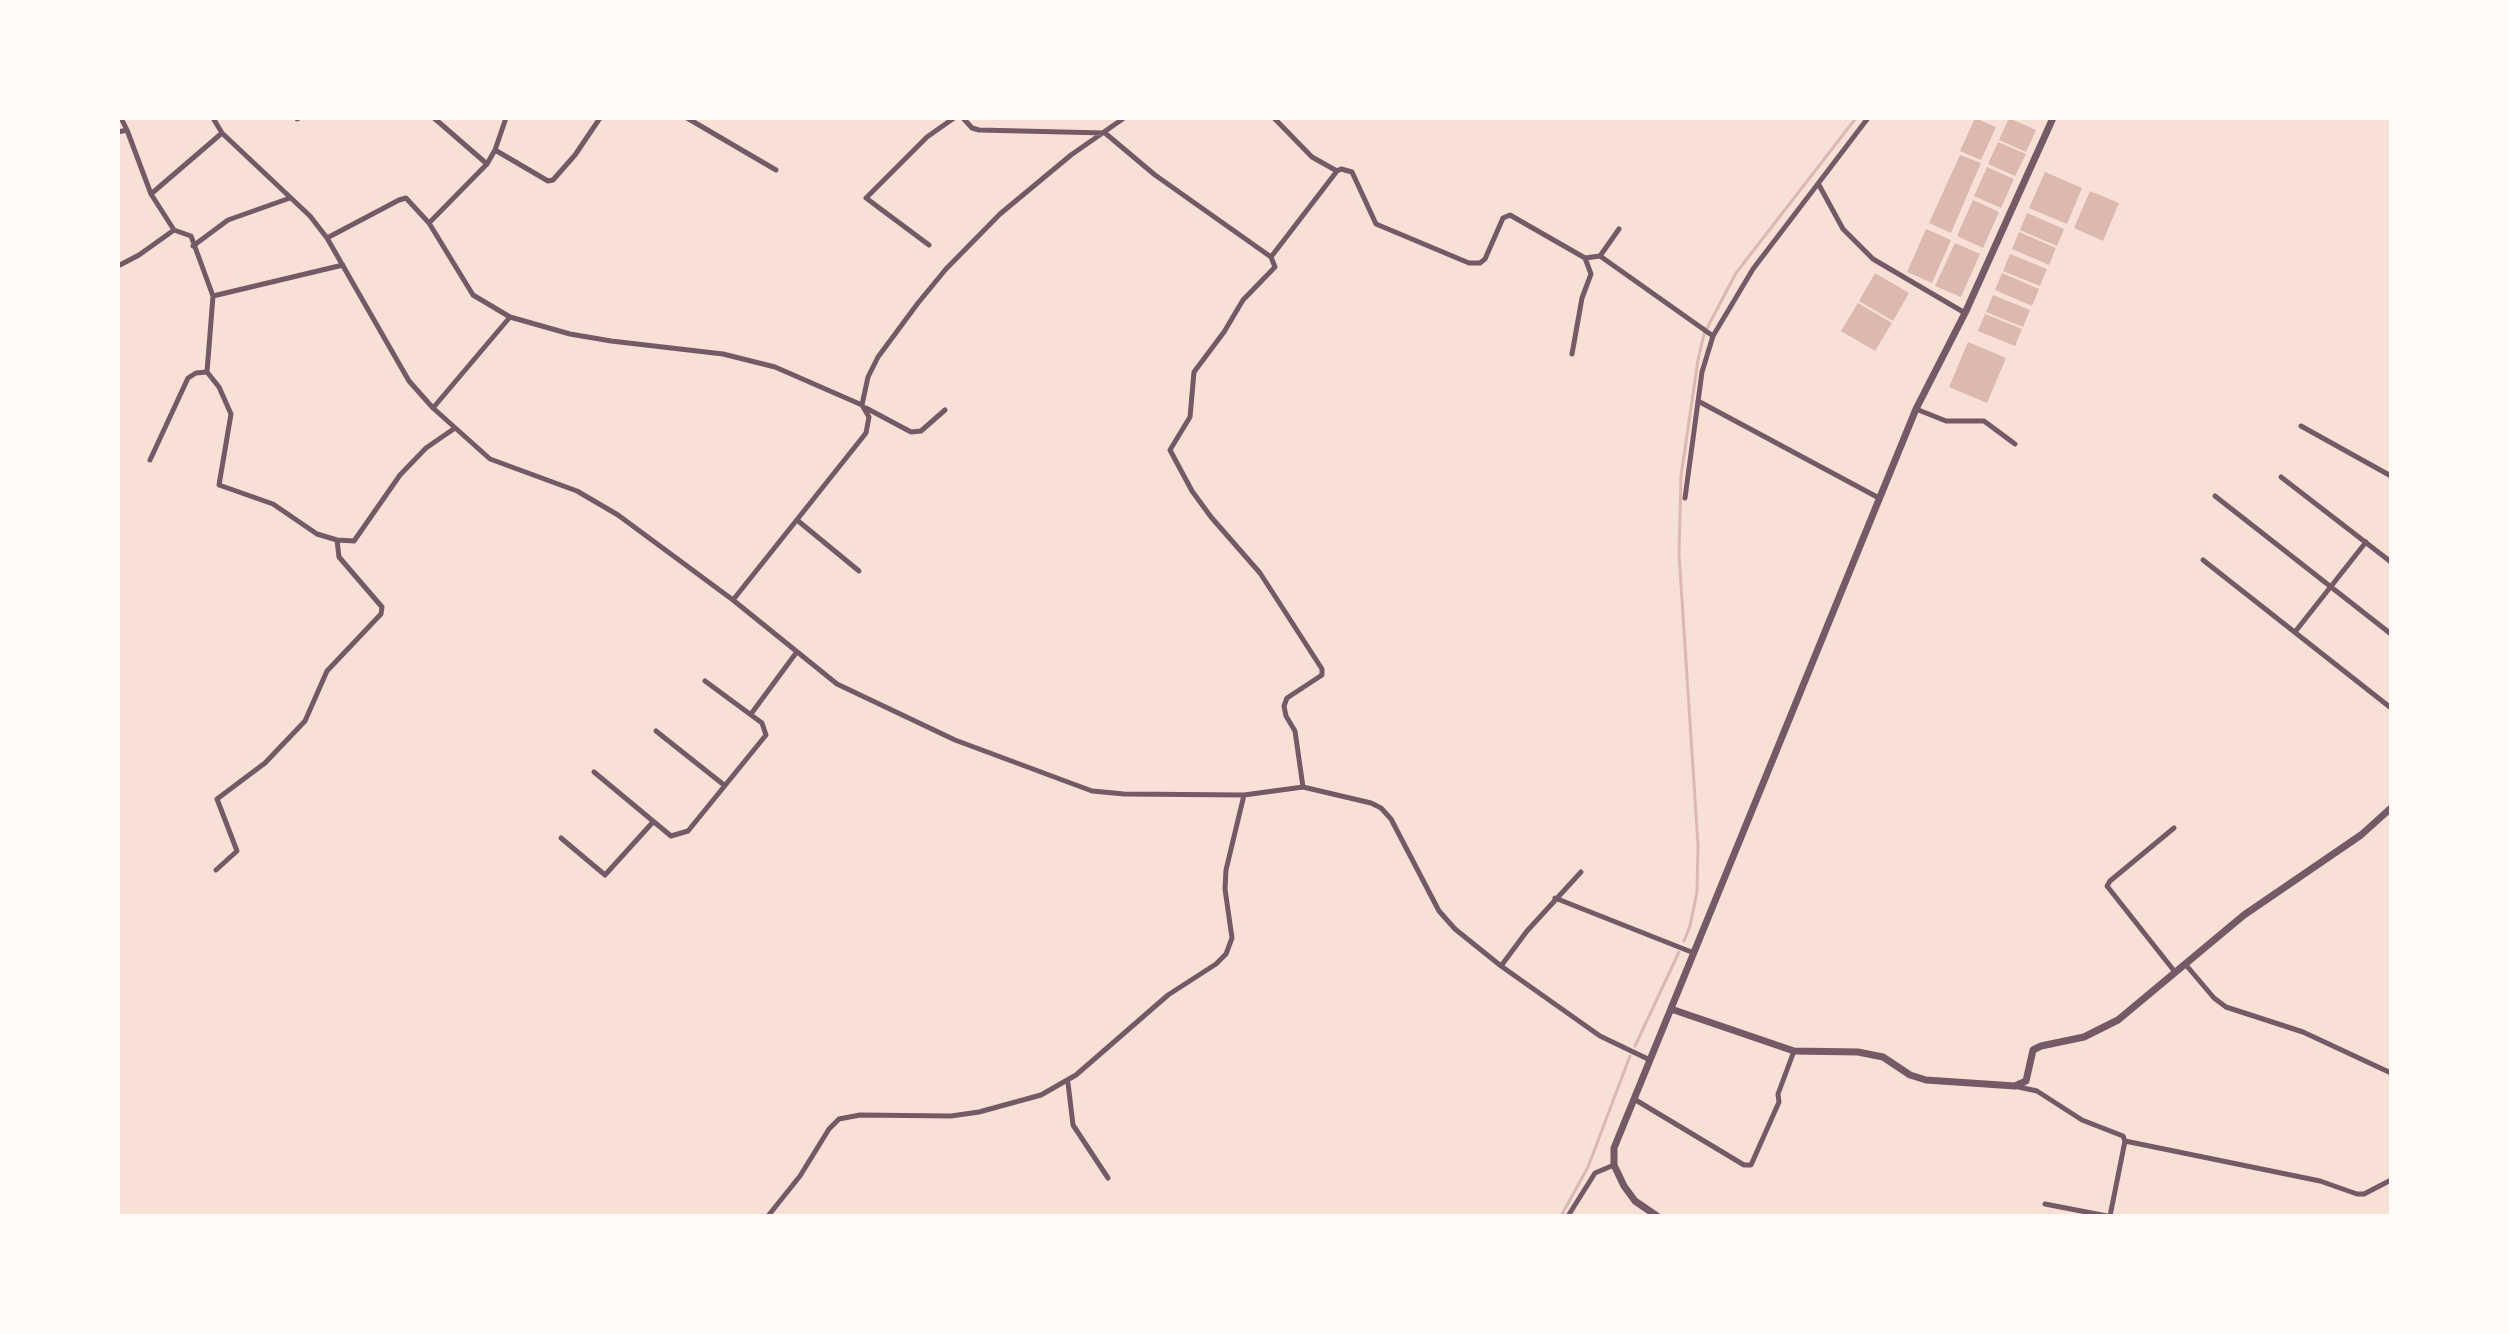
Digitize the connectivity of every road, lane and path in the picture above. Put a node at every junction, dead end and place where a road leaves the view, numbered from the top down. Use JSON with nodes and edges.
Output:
{"nodes":[{"id":1,"x":121,"y":118,"type":"edge"},
{"id":2,"x":213,"y":118,"type":"edge"},
{"id":3,"x":435,"y":118,"type":"edge"},
{"id":4,"x":506,"y":118,"type":"edge"},
{"id":5,"x":600,"y":118,"type":"edge"},
{"id":6,"x":687,"y":118,"type":"edge"},
{"id":7,"x":954,"y":118,"type":"edge"},
{"id":8,"x":963,"y":118,"type":"edge"},
{"id":9,"x":1124,"y":118,"type":"edge"},
{"id":10,"x":1274,"y":118,"type":"edge"},
{"id":11,"x":1868,"y":118,"type":"edge"},
{"id":12,"x":2053,"y":118,"type":"edge"},
{"id":13,"x":127,"y":130,"type":"junction"},
{"id":14,"x":118,"y":132,"type":"edge"},
{"id":15,"x":222,"y":133,"type":"junction"},
{"id":16,"x":1105,"y":133,"type":"junction"},
{"id":17,"x":495,"y":150,"type":"junction"},
{"id":18,"x":487,"y":164,"type":"junction"},
{"id":19,"x":776,"y":170,"type":"dead end"},
{"id":20,"x":1337,"y":171,"type":"junction"},
{"id":21,"x":1819,"y":185,"type":"junction"},
{"id":22,"x":151,"y":194,"type":"junction"},
{"id":23,"x":290,"y":198,"type":"junction"},
{"id":24,"x":429,"y":223,"type":"junction"},
{"id":25,"x":1619,"y":229,"type":"dead end"},
{"id":26,"x":174,"y":230,"type":"junction"},
{"id":27,"x":327,"y":238,"type":"junction"},
{"id":28,"x":929,"y":245,"type":"dead end"},
{"id":29,"x":193,"y":246,"type":"junction"},
{"id":30,"x":1599,"y":256,"type":"junction"},
{"id":31,"x":1271,"y":257,"type":"junction"},
{"id":32,"x":1585,"y":258,"type":"junction"},
{"id":33,"x":343,"y":265,"type":"junction"},
{"id":34,"x":118,"y":266,"type":"edge"},
{"id":35,"x":213,"y":296,"type":"junction"},
{"id":36,"x":1965,"y":313,"type":"junction"},
{"id":37,"x":510,"y":317,"type":"junction"},
{"id":38,"x":1711,"y":335,"type":"junction"},
{"id":39,"x":1572,"y":354,"type":"dead end"},
{"id":40,"x":207,"y":372,"type":"junction"},
{"id":41,"x":1698,"y":401,"type":"junction"},
{"id":42,"x":863,"y":406,"type":"junction"},
{"id":43,"x":433,"y":408,"type":"junction"},
{"id":44,"x":1916,"y":409,"type":"junction"},
{"id":45,"x":945,"y":410,"type":"dead end"},
{"id":46,"x":2301,"y":426,"type":"dead end"},
{"id":47,"x":455,"y":427,"type":"junction"},
{"id":48,"x":2015,"y":444,"type":"dead end"},
{"id":49,"x":150,"y":460,"type":"dead end"},
{"id":50,"x":2391,"y":476,"type":"edge"},
{"id":51,"x":2281,"y":477,"type":"dead end"},
{"id":52,"x":2215,"y":496,"type":"dead end"},
{"id":53,"x":1685,"y":498,"type":"dead end"},
{"id":54,"x":1879,"y":498,"type":"junction"},
{"id":55,"x":797,"y":520,"type":"junction"},
{"id":56,"x":337,"y":540,"type":"junction"},
{"id":57,"x":2366,"y":542,"type":"junction"},
{"id":58,"x":2203,"y":560,"type":"dead end"},
{"id":59,"x":2391,"y":562,"type":"edge"},
{"id":60,"x":859,"y":571,"type":"dead end"},
{"id":61,"x":2330,"y":586,"type":"junction"},
{"id":62,"x":733,"y":600,"type":"junction"},
{"id":63,"x":2295,"y":632,"type":"junction"},
{"id":64,"x":2391,"y":634,"type":"edge"},
{"id":65,"x":796,"y":653,"type":"junction"},
{"id":66,"x":705,"y":681,"type":"dead end"},
{"id":67,"x":2391,"y":708,"type":"edge"},
{"id":68,"x":751,"y":714,"type":"junction"},
{"id":69,"x":656,"y":731,"type":"dead end"},
{"id":70,"x":594,"y":772,"type":"dead end"},
{"id":71,"x":1303,"y":780,"type":"junction"},
{"id":72,"x":724,"y":785,"type":"junction"},
{"id":73,"x":1244,"y":795,"type":"junction"},
{"id":74,"x":2391,"y":808,"type":"edge"},
{"id":75,"x":653,"y":822,"type":"junction"},
{"id":76,"x":2174,"y":828,"type":"dead end"},
{"id":77,"x":561,"y":838,"type":"dead end"},
{"id":78,"x":216,"y":870,"type":"dead end"},
{"id":79,"x":1581,"y":872,"type":"dead end"},
{"id":80,"x":1555,"y":898,"type":"junction"},
{"id":81,"x":1694,"y":953,"type":"junction"},
{"id":82,"x":2186,"y":965,"type":"junction"},
{"id":83,"x":1501,"y":966,"type":"junction"},
{"id":84,"x":2175,"y":973,"type":"junction"},
{"id":85,"x":1671,"y":1009,"type":"junction"},
{"id":86,"x":1794,"y":1051,"type":"junction"},
{"id":87,"x":1650,"y":1060,"type":"junction"},
{"id":88,"x":2391,"y":1073,"type":"edge"},
{"id":89,"x":1067,"y":1082,"type":"junction"},
{"id":90,"x":2014,"y":1086,"type":"junction"},
{"id":91,"x":1634,"y":1099,"type":"junction"},
{"id":92,"x":2125,"y":1141,"type":"junction"},
{"id":93,"x":1614,"y":1165,"type":"junction"},
{"id":94,"x":1108,"y":1178,"type":"dead end"},
{"id":95,"x":2391,"y":1180,"type":"edge"},
{"id":96,"x":2045,"y":1204,"type":"dead end"},
{"id":97,"x":768,"y":1216,"type":"edge"},
{"id":98,"x":1568,"y":1216,"type":"edge"},
{"id":99,"x":1657,"y":1216,"type":"edge"},
{"id":100,"x":2108,"y":1216,"type":"edge"}],
"edges":[{"from":1,"to":13,"type":"street"},
{"from":2,"to":15,"type":"street"},
{"from":3,"to":18,"type":"street"},
{"from":4,"to":17,"type":"street"},
{"from":5,"to":17,"type":"street"},
{"from":6,"to":19,"type":"street"},
{"from":7,"to":28,"type":"street"},
{"from":8,"to":16,"type":"street"},
{"from":9,"to":16,"type":"street"},
{"from":10,"to":20,"type":"street"},
{"from":11,"to":21,"type":"street"},
{"from":12,"to":36,"type":"street"},
{"from":13,"to":14,"type":"street"},
{"from":13,"to":22,"type":"street"},
{"from":15,"to":22,"type":"street"},
{"from":15,"to":23,"type":"street"},
{"from":16,"to":31,"type":"street"},
{"from":16,"to":42,"type":"street"},
{"from":17,"to":18,"type":"street"},
{"from":18,"to":24,"type":"street"},
{"from":20,"to":31,"type":"street"},
{"from":20,"to":32,"type":"street"},
{"from":21,"to":36,"type":"street"},
{"from":21,"to":38,"type":"street"},
{"from":22,"to":26,"type":"street"},
{"from":23,"to":27,"type":"street"},
{"from":23,"to":29,"type":"street"},
{"from":24,"to":27,"type":"street"},
{"from":24,"to":37,"type":"street"},
{"from":25,"to":30,"type":"street"},
{"from":26,"to":29,"type":"street"},
{"from":26,"to":34,"type":"street"},
{"from":27,"to":33,"type":"street"},
{"from":29,"to":35,"type":"street"},
{"from":30,"to":32,"type":"street"},
{"from":30,"to":38,"type":"street"},
{"from":31,"to":71,"type":"street"},
{"from":32,"to":39,"type":"street"},
{"from":33,"to":35,"type":"street"},
{"from":33,"to":43,"type":"street"},
{"from":35,"to":40,"type":"street"},
{"from":36,"to":44,"type":"street"},
{"from":37,"to":42,"type":"street"},
{"from":37,"to":43,"type":"street"},
{"from":38,"to":41,"type":"street"},
{"from":40,"to":49,"type":"street"},
{"from":40,"to":56,"type":"street"},
{"from":41,"to":53,"type":"street"},
{"from":41,"to":54,"type":"street"},
{"from":42,"to":45,"type":"street"},
{"from":42,"to":55,"type":"street"},
{"from":43,"to":47,"type":"street"},
{"from":44,"to":48,"type":"street"},
{"from":44,"to":54,"type":"street"},
{"from":46,"to":50,"type":"street"},
{"from":47,"to":56,"type":"street"},
{"from":47,"to":62,"type":"street"},
{"from":51,"to":57,"type":"street"},
{"from":52,"to":61,"type":"street"},
{"from":54,"to":81,"type":"street"},
{"from":55,"to":60,"type":"street"},
{"from":55,"to":62,"type":"street"},
{"from":56,"to":78,"type":"street"},
{"from":57,"to":59,"type":"street"},
{"from":57,"to":61,"type":"street"},
{"from":58,"to":63,"type":"street"},
{"from":61,"to":63,"type":"street"},
{"from":61,"to":64,"type":"street"},
{"from":62,"to":65,"type":"street"},
{"from":63,"to":67,"type":"street"},
{"from":65,"to":68,"type":"street"},
{"from":65,"to":73,"type":"street"},
{"from":66,"to":68,"type":"street"},
{"from":68,"to":72,"type":"street"},
{"from":69,"to":72,"type":"street"},
{"from":70,"to":75,"type":"street"},
{"from":71,"to":73,"type":"street"},
{"from":71,"to":83,"type":"street"},
{"from":72,"to":75,"type":"street"},
{"from":73,"to":89,"type":"street"},
{"from":74,"to":82,"type":"street"},
{"from":75,"to":77,"type":"street"},
{"from":76,"to":84,"type":"street"},
{"from":79,"to":80,"type":"street"},
{"from":80,"to":81,"type":"street"},
{"from":80,"to":83,"type":"street"},
{"from":81,"to":85,"type":"street"},
{"from":82,"to":84,"type":"street"},
{"from":82,"to":88,"type":"street"},
{"from":83,"to":87,"type":"street"},
{"from":84,"to":90,"type":"street"},
{"from":85,"to":86,"type":"street"},
{"from":85,"to":87,"type":"street"},
{"from":86,"to":90,"type":"street"},
{"from":86,"to":91,"type":"street"},
{"from":87,"to":91,"type":"street"},
{"from":89,"to":94,"type":"street"},
{"from":89,"to":97,"type":"street"},
{"from":90,"to":92,"type":"street"},
{"from":91,"to":93,"type":"street"},
{"from":92,"to":95,"type":"street"},
{"from":92,"to":100,"type":"street"},
{"from":93,"to":98,"type":"street"},
{"from":93,"to":99,"type":"street"},
{"from":96,"to":100,"type":"street"}]}
